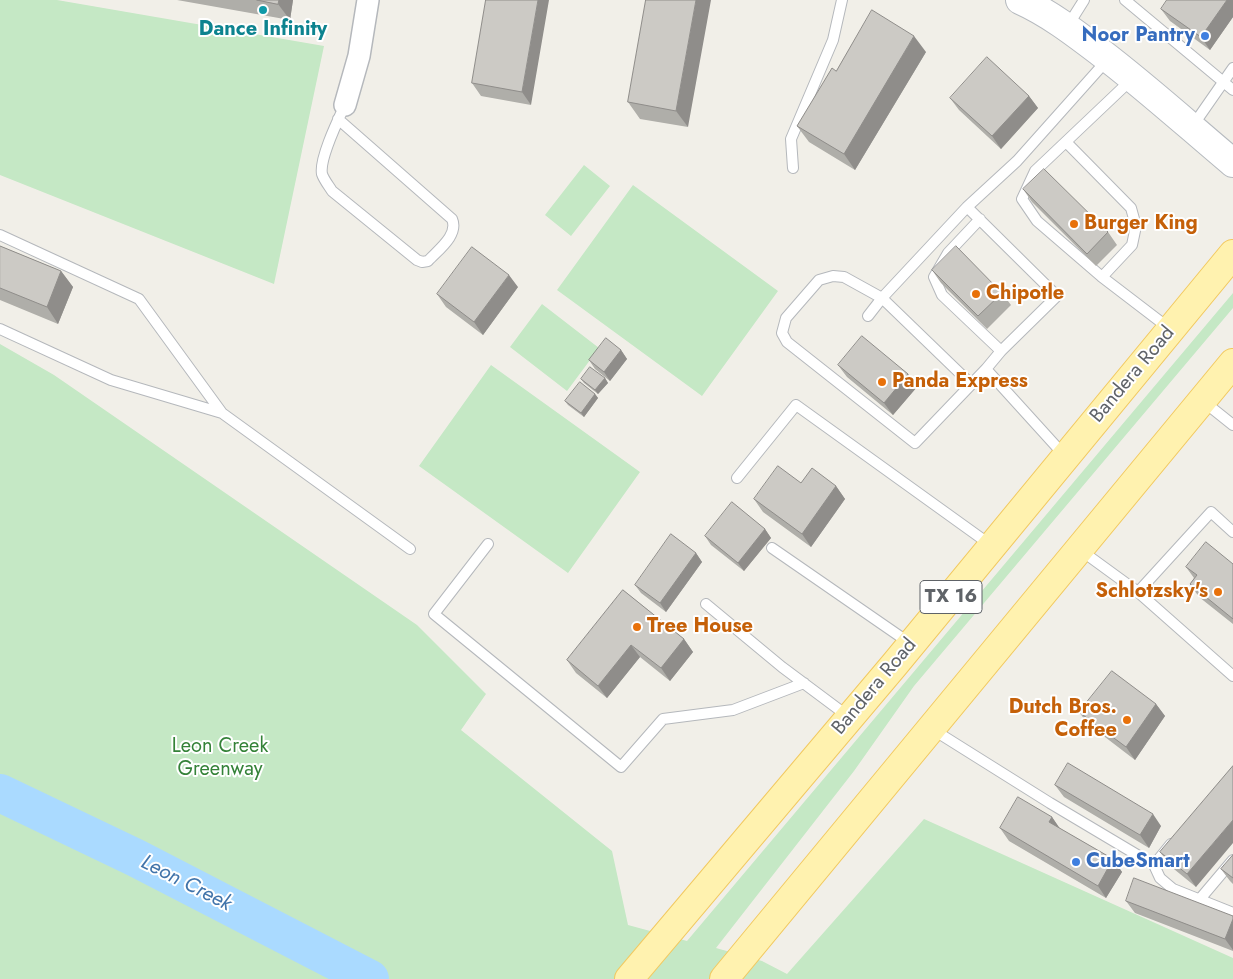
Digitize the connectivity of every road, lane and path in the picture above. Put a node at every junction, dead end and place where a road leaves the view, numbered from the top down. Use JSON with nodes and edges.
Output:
{"nodes":[{"id":1,"x":368,"y":0,"type":"edge"},
{"id":2,"x":842,"y":0,"type":"edge"},
{"id":3,"x":1020,"y":0,"type":"edge"},
{"id":4,"x":1084,"y":0,"type":"edge"},
{"id":5,"x":1125,"y":0,"type":"edge"},
{"id":6,"x":1067,"y":28,"type":"junction"},
{"id":7,"x":1108,"y":58,"type":"junction"},
{"id":8,"x":1233,"y":68,"type":"edge"},
{"id":9,"x":1133,"y":78,"type":"junction"},
{"id":10,"x":1223,"y":82,"type":"junction"},
{"id":11,"x":1233,"y":90,"type":"edge"},
{"id":12,"x":342,"y":112,"type":"junction"},
{"id":13,"x":1191,"y":128,"type":"junction"},
{"id":14,"x":1066,"y":142,"type":"junction"},
{"id":15,"x":1233,"y":163,"type":"edge"},
{"id":16,"x":793,"y":168,"type":"dead end"},
{"id":17,"x":967,"y":207,"type":"junction"},
{"id":18,"x":980,"y":219,"type":"junction"},
{"id":19,"x":0,"y":235,"type":"edge"},
{"id":20,"x":1233,"y":254,"type":"edge"},
{"id":21,"x":1102,"y":278,"type":"junction"},
{"id":22,"x":882,"y":298,"type":"junction"},
{"id":23,"x":868,"y":316,"type":"dead end"},
{"id":24,"x":0,"y":329,"type":"edge"},
{"id":25,"x":1171,"y":330,"type":"junction"},
{"id":26,"x":1000,"y":351,"type":"junction"},
{"id":27,"x":1233,"y":364,"type":"edge"},
{"id":28,"x":986,"y":369,"type":"junction"},
{"id":29,"x":971,"y":384,"type":"junction"},
{"id":30,"x":1202,"y":400,"type":"junction"},
{"id":31,"x":222,"y":413,"type":"junction"},
{"id":32,"x":1233,"y":425,"type":"edge"},
{"id":33,"x":1066,"y":457,"type":"junction"},
{"id":34,"x":737,"y":478,"type":"dead end"},
{"id":35,"x":1233,"y":532,"type":"edge"},
{"id":36,"x":488,"y":544,"type":"dead end"},
{"id":37,"x":992,"y":547,"type":"junction"},
{"id":38,"x":772,"y":548,"type":"dead end"},
{"id":39,"x":410,"y":549,"type":"dead end"},
{"id":40,"x":1079,"y":550,"type":"junction"},
{"id":41,"x":1138,"y":592,"type":"junction"},
{"id":42,"x":706,"y":604,"type":"dead end"},
{"id":43,"x":912,"y":644,"type":"junction"},
{"id":44,"x":1233,"y":676,"type":"edge"},
{"id":45,"x":804,"y":684,"type":"junction"},
{"id":46,"x":850,"y":718,"type":"junction"},
{"id":47,"x":932,"y":728,"type":"junction"},
{"id":48,"x":1179,"y":836,"type":"edge"},
{"id":49,"x":1233,"y":860,"type":"edge"},
{"id":50,"x":1154,"y":865,"type":"junction"},
{"id":51,"x":1200,"y":900,"type":"junction"},
{"id":52,"x":1233,"y":913,"type":"edge"},
{"id":53,"x":629,"y":979,"type":"edge"},
{"id":54,"x":724,"y":979,"type":"edge"}],
"edges":[{"from":1,"to":12,"type":"street"},
{"from":2,"to":16,"type":"lane"},
{"from":3,"to":6,"type":"main road"},
{"from":4,"to":6,"type":"lane"},
{"from":5,"to":10,"type":"lane"},
{"from":6,"to":7,"type":"main road"},
{"from":7,"to":9,"type":"main road"},
{"from":7,"to":17,"type":"lane"},
{"from":8,"to":10,"type":"lane"},
{"from":9,"to":13,"type":"main road"},
{"from":9,"to":14,"type":"lane"},
{"from":10,"to":11,"type":"lane"},
{"from":10,"to":13,"type":"lane"},
{"from":12,"to":12,"type":"lane"},
{"from":13,"to":15,"type":"main road"},
{"from":14,"to":21,"type":"lane"},
{"from":14,"to":21,"type":"lane"},
{"from":17,"to":18,"type":"lane"},
{"from":17,"to":22,"type":"lane"},
{"from":18,"to":26,"type":"lane"},
{"from":18,"to":26,"type":"lane"},
{"from":19,"to":31,"type":"lane"},
{"from":20,"to":25,"type":"main road","name":"Bandera Road","number":"TX 16"},
{"from":21,"to":25,"type":"lane"},
{"from":22,"to":23,"type":"lane"},
{"from":22,"to":29,"type":"lane"},
{"from":22,"to":29,"type":"lane"},
{"from":24,"to":31,"type":"lane"},
{"from":25,"to":33,"type":"main road","name":"Bandera Road","number":"TX 16"},
{"from":26,"to":28,"type":"lane"},
{"from":27,"to":30,"type":"main road"},
{"from":28,"to":29,"type":"lane"},
{"from":28,"to":33,"type":"lane"},
{"from":30,"to":32,"type":"lane"},
{"from":30,"to":40,"type":"main road"},
{"from":31,"to":39,"type":"lane"},
{"from":33,"to":37,"type":"main road","name":"Bandera Road","number":"TX 16"},
{"from":34,"to":37,"type":"lane"},
{"from":35,"to":41,"type":"lane"},
{"from":36,"to":45,"type":"lane"},
{"from":37,"to":43,"type":"main road","name":"Bandera Road","number":"TX 16"},
{"from":38,"to":43,"type":"lane"},
{"from":40,"to":41,"type":"lane"},
{"from":40,"to":47,"type":"main road"},
{"from":41,"to":44,"type":"lane"},
{"from":42,"to":45,"type":"lane"},
{"from":43,"to":46,"type":"main road","name":"Bandera Road","number":"TX 16"},
{"from":45,"to":46,"type":"lane"},
{"from":46,"to":53,"type":"main road","name":"Bandera Road","number":"TX 16"},
{"from":47,"to":50,"type":"lane"},
{"from":47,"to":54,"type":"main road"},
{"from":48,"to":50,"type":"lane"},
{"from":49,"to":51,"type":"lane"},
{"from":50,"to":51,"type":"lane"},
{"from":51,"to":52,"type":"lane"}]}
